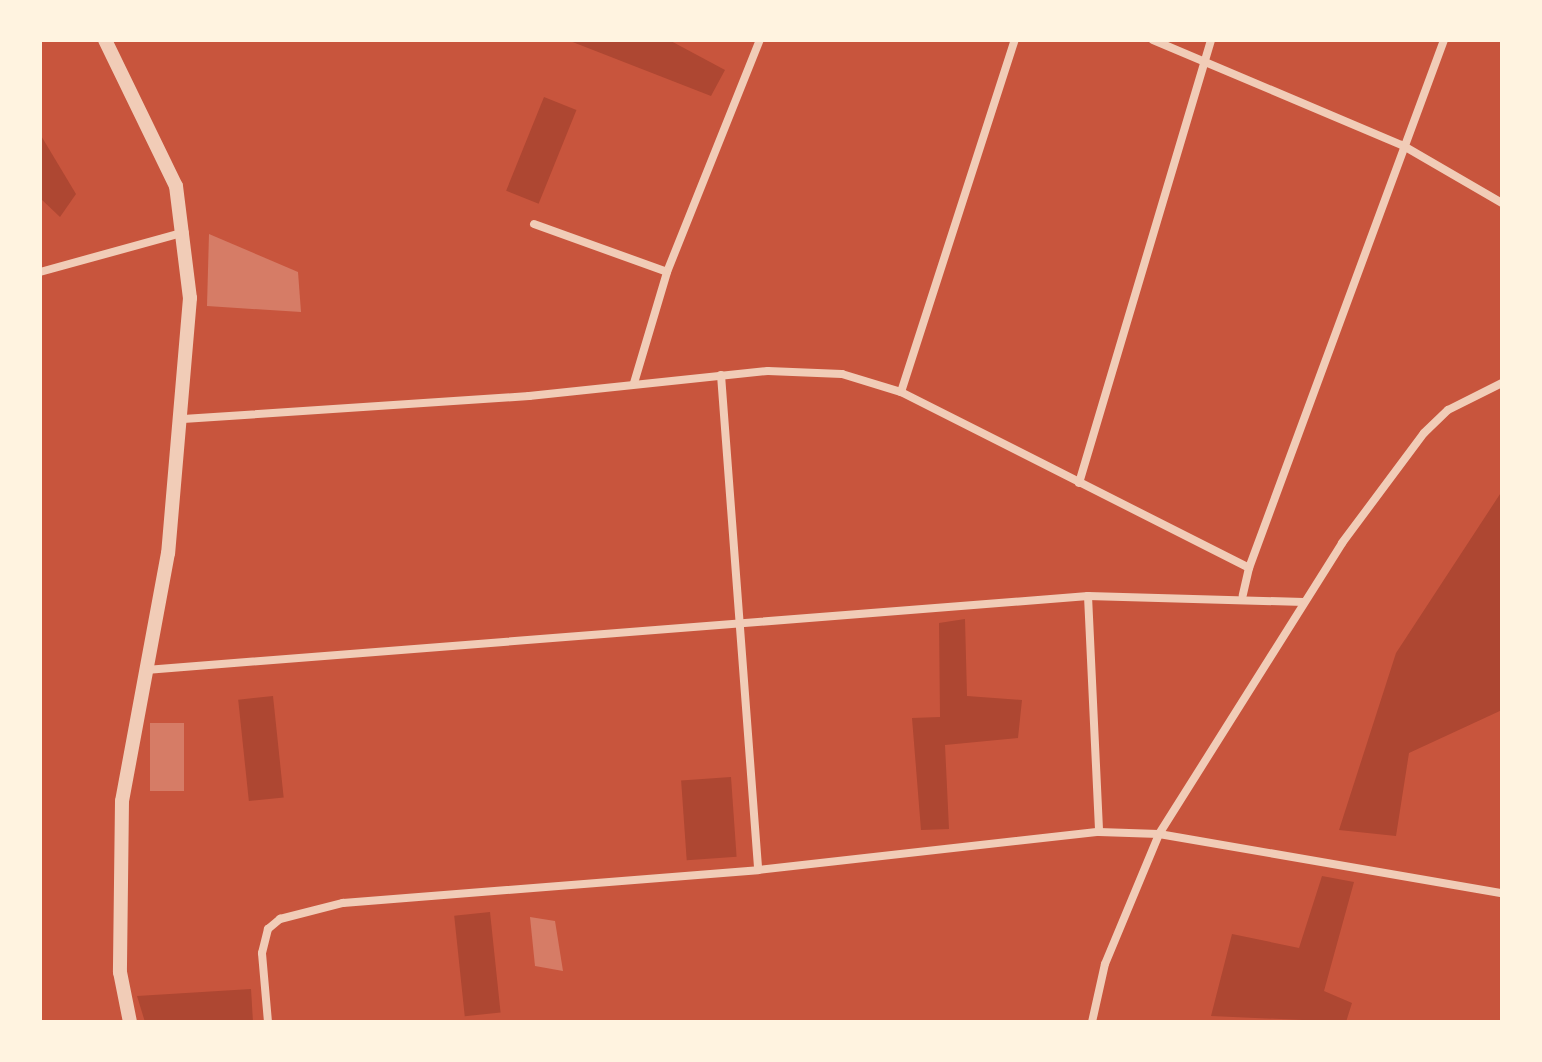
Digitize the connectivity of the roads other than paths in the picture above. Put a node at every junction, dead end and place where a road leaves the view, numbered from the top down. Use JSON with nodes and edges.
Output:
{"nodes":[{"id":1,"x":105,"y":40,"type":"edge"},
{"id":2,"x":760,"y":40,"type":"edge"},
{"id":3,"x":1015,"y":40,"type":"edge"},
{"id":4,"x":1153,"y":40,"type":"edge"},
{"id":5,"x":1211,"y":40,"type":"edge"},
{"id":6,"x":1444,"y":40,"type":"edge"},
{"id":7,"x":1201,"y":58,"type":"junction"},
{"id":8,"x":1402,"y":145,"type":"junction"},
{"id":9,"x":1502,"y":203,"type":"edge"},
{"id":10,"x":534,"y":224,"type":"dead end"},
{"id":11,"x":187,"y":231,"type":"junction"},
{"id":12,"x":40,"y":272,"type":"edge"},
{"id":13,"x":667,"y":272,"type":"junction"},
{"id":14,"x":721,"y":375,"type":"junction"},
{"id":15,"x":634,"y":383,"type":"junction"},
{"id":16,"x":1502,"y":383,"type":"edge"},
{"id":17,"x":901,"y":392,"type":"junction"},
{"id":18,"x":183,"y":419,"type":"junction"},
{"id":19,"x":1079,"y":483,"type":"junction"},
{"id":20,"x":1249,"y":568,"type":"junction"},
{"id":21,"x":1243,"y":595,"type":"junction"},
{"id":22,"x":1088,"y":596,"type":"junction"},
{"id":23,"x":1304,"y":602,"type":"junction"},
{"id":24,"x":744,"y":624,"type":"junction"},
{"id":25,"x":146,"y":670,"type":"junction"},
{"id":26,"x":1099,"y":832,"type":"junction"},
{"id":27,"x":1159,"y":834,"type":"junction"},
{"id":28,"x":758,"y":870,"type":"junction"},
{"id":29,"x":1502,"y":893,"type":"edge"},
{"id":30,"x":130,"y":1022,"type":"edge"},
{"id":31,"x":268,"y":1022,"type":"edge"},
{"id":32,"x":1092,"y":1022,"type":"edge"}],
"edges":[{"from":1,"to":11,"type":"street"},
{"from":2,"to":13,"type":"street"},
{"from":3,"to":17,"type":"street"},
{"from":4,"to":7,"type":"street"},
{"from":5,"to":7,"type":"street"},
{"from":6,"to":8,"type":"street"},
{"from":7,"to":8,"type":"street"},
{"from":7,"to":19,"type":"street"},
{"from":8,"to":9,"type":"street"},
{"from":8,"to":20,"type":"street"},
{"from":10,"to":13,"type":"street"},
{"from":11,"to":12,"type":"street"},
{"from":11,"to":18,"type":"street"},
{"from":13,"to":15,"type":"street"},
{"from":14,"to":15,"type":"street"},
{"from":14,"to":17,"type":"street"},
{"from":14,"to":24,"type":"street"},
{"from":15,"to":18,"type":"street"},
{"from":16,"to":23,"type":"street"},
{"from":17,"to":19,"type":"street"},
{"from":18,"to":25,"type":"street"},
{"from":19,"to":20,"type":"street"},
{"from":20,"to":21,"type":"street"},
{"from":21,"to":22,"type":"street"},
{"from":21,"to":23,"type":"street"},
{"from":22,"to":24,"type":"street"},
{"from":22,"to":26,"type":"street"},
{"from":23,"to":27,"type":"street"},
{"from":24,"to":25,"type":"street"},
{"from":24,"to":28,"type":"street"},
{"from":25,"to":30,"type":"street"},
{"from":26,"to":27,"type":"street"},
{"from":26,"to":28,"type":"street"},
{"from":27,"to":29,"type":"street"},
{"from":27,"to":32,"type":"street"},
{"from":28,"to":31,"type":"street"}]}
